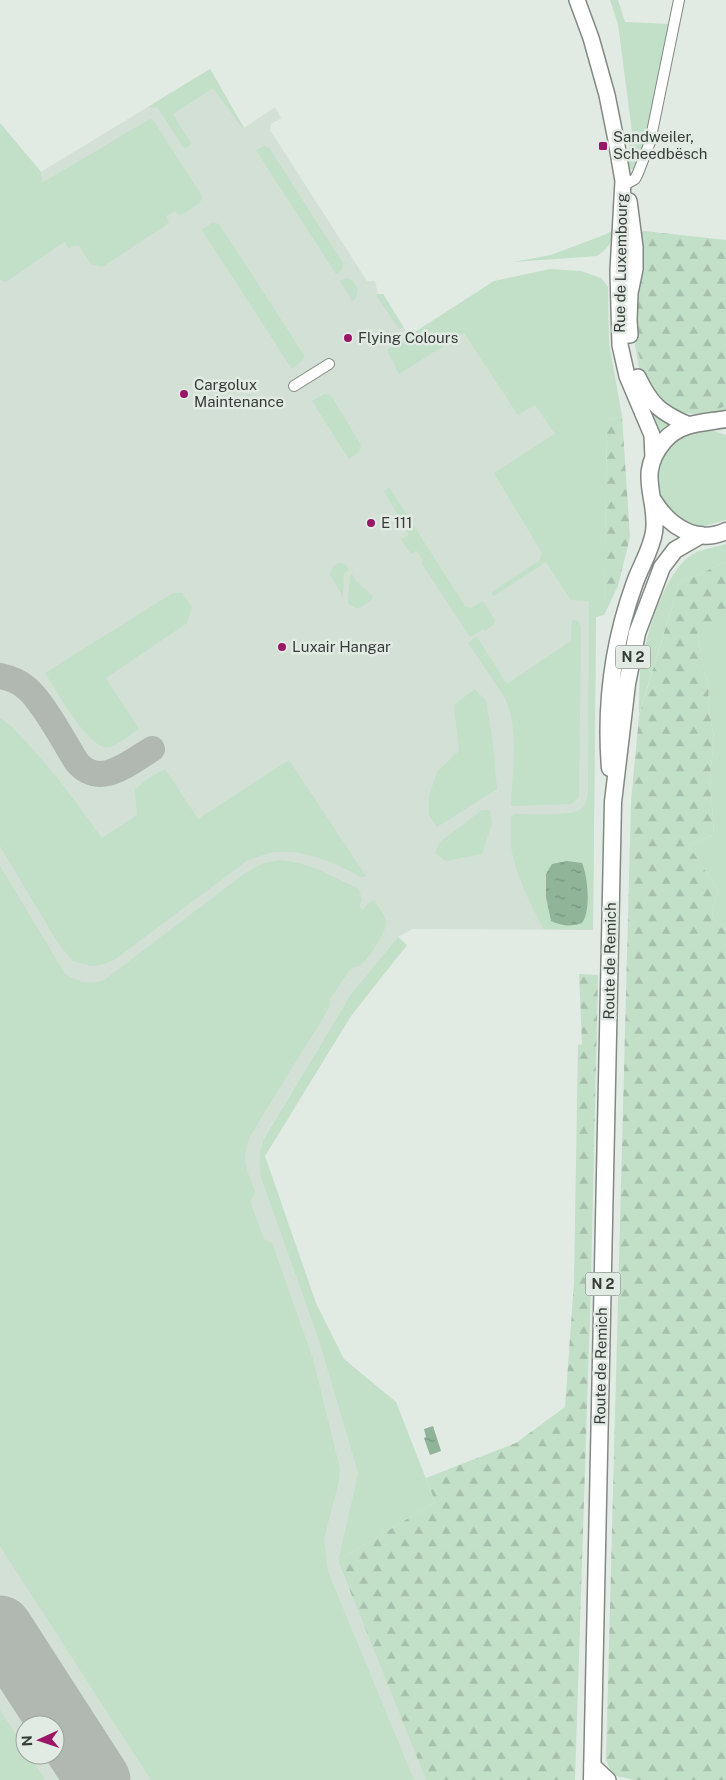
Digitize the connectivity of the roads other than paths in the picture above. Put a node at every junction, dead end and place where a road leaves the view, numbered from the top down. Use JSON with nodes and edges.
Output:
{"nodes":[{"id":1,"x":577,"y":0,"type":"edge"},
{"id":2,"x":679,"y":0,"type":"edge"},
{"id":3,"x":623,"y":182,"type":"junction"},
{"id":4,"x":618,"y":271,"type":"junction"},
{"id":5,"x":631,"y":357,"type":"junction"},
{"id":6,"x":329,"y":364,"type":"dead end"},
{"id":7,"x":294,"y":386,"type":"dead end"},
{"id":8,"x":718,"y":421,"type":"edge"},
{"id":9,"x":690,"y":424,"type":"junction"},
{"id":10,"x":726,"y":428,"type":"edge"},
{"id":11,"x":653,"y":458,"type":"junction"},
{"id":12,"x":651,"y":496,"type":"junction"},
{"id":13,"x":726,"y":531,"type":"edge"},
{"id":14,"x":701,"y":535,"type":"junction"},
{"id":15,"x":613,"y":802,"type":"junction"},
{"id":16,"x":592,"y":1772,"type":"edge"},
{"id":17,"x":608,"y":1780,"type":"edge"}],
"edges":[{"from":1,"to":3,"type":"main road","name":"Rue de Luxembourg"},
{"from":2,"to":3,"type":"street"},
{"from":3,"to":4,"type":"main road","name":"Rue de Luxembourg"},
{"from":3,"to":5,"type":"main road","name":"Rue de Luxembourg"},
{"from":4,"to":5,"type":"main road"},
{"from":4,"to":11,"type":"main road","name":"Rue de Luxembourg"},
{"from":5,"to":9,"type":"main road","name":"Rue de Luxembourg"},
{"from":6,"to":7,"type":"street"},
{"from":8,"to":9,"type":"main road"},
{"from":8,"to":10,"type":"main road"},
{"from":9,"to":11,"type":"main road"},
{"from":11,"to":12,"type":"main road","name":"Route de Remich"},
{"from":12,"to":14,"type":"main road"},
{"from":12,"to":15,"type":"main road","name":"Route de Remich","number":"N 2"},
{"from":13,"to":14,"type":"main road"},
{"from":14,"to":15,"type":"main road","name":"Route de Remich","number":"N 2"},
{"from":15,"to":16,"type":"main road","name":"Route de Remich","number":"N 2"},
{"from":16,"to":17,"type":"main road"}]}
